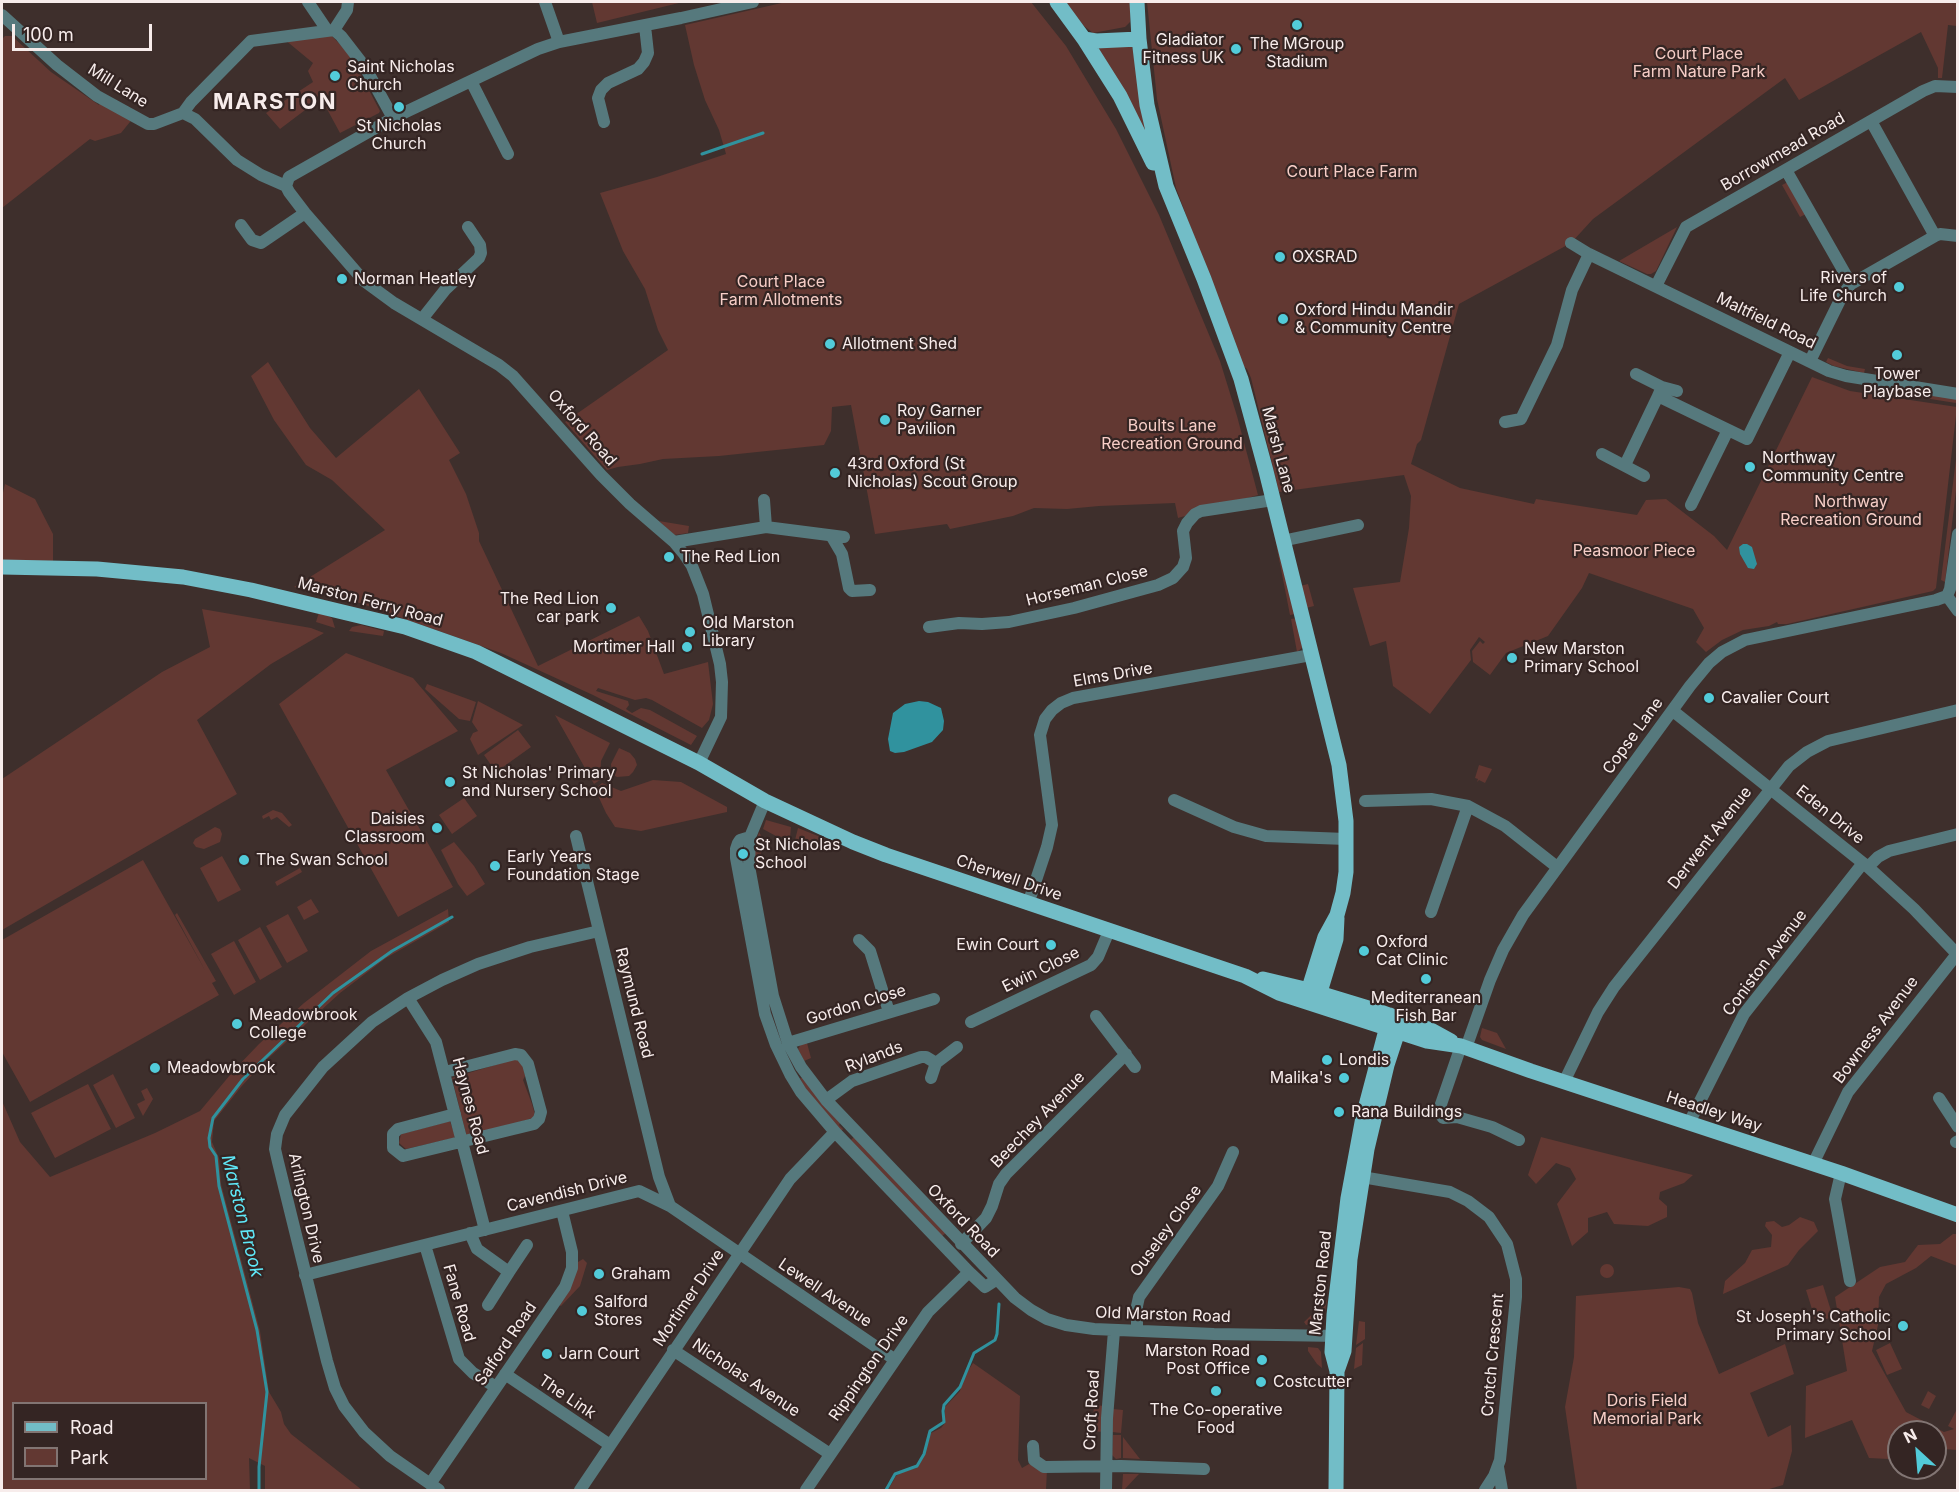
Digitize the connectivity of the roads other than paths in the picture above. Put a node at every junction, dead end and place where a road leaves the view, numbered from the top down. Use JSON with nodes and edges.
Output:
{"nodes":[{"id":1,"x":308,"y":2,"type":"edge"},
{"id":2,"x":348,"y":2,"type":"edge"},
{"id":3,"x":545,"y":2,"type":"edge"},
{"id":4,"x":753,"y":2,"type":"edge"},
{"id":5,"x":1057,"y":2,"type":"edge"},
{"id":6,"x":1137,"y":2,"type":"edge"},
{"id":7,"x":2,"y":15,"type":"edge"},
{"id":8,"x":645,"y":26,"type":"junction"},
{"id":9,"x":331,"y":30,"type":"junction"},
{"id":10,"x":1084,"y":39,"type":"junction"},
{"id":11,"x":1139,"y":39,"type":"junction"},
{"id":12,"x":559,"y":42,"type":"junction"},
{"id":13,"x":471,"y":81,"type":"junction"},
{"id":14,"x":1958,"y":87,"type":"edge"},
{"id":15,"x":183,"y":113,"type":"junction"},
{"id":16,"x":393,"y":118,"type":"junction"},
{"id":17,"x":1871,"y":121,"type":"junction"},
{"id":18,"x":604,"y":122,"type":"dead end"},
{"id":19,"x":508,"y":154,"type":"dead end"},
{"id":20,"x":1786,"y":170,"type":"junction"},
{"id":21,"x":286,"y":186,"type":"junction"},
{"id":22,"x":1166,"y":186,"type":"junction"},
{"id":23,"x":305,"y":213,"type":"junction"},
{"id":24,"x":241,"y":225,"type":"dead end"},
{"id":25,"x":468,"y":227,"type":"dead end"},
{"id":26,"x":1935,"y":236,"type":"junction"},
{"id":27,"x":1958,"y":236,"type":"edge"},
{"id":28,"x":1571,"y":243,"type":"dead end"},
{"id":29,"x":1589,"y":254,"type":"junction"},
{"id":30,"x":1851,"y":284,"type":"junction"},
{"id":31,"x":1656,"y":286,"type":"junction"},
{"id":32,"x":422,"y":319,"type":"junction"},
{"id":33,"x":1790,"y":352,"type":"junction"},
{"id":34,"x":1810,"y":361,"type":"junction"},
{"id":35,"x":1636,"y":374,"type":"dead end"},
{"id":36,"x":1677,"y":391,"type":"dead end"},
{"id":37,"x":1660,"y":392,"type":"junction"},
{"id":38,"x":1958,"y":394,"type":"edge"},
{"id":39,"x":1505,"y":422,"type":"dead end"},
{"id":40,"x":1728,"y":430,"type":"junction"},
{"id":41,"x":1602,"y":454,"type":"dead end"},
{"id":42,"x":1625,"y":465,"type":"junction"},
{"id":43,"x":1644,"y":476,"type":"dead end"},
{"id":44,"x":764,"y":500,"type":"dead end"},
{"id":45,"x":1273,"y":500,"type":"junction"},
{"id":46,"x":1691,"y":505,"type":"dead end"},
{"id":47,"x":1358,"y":525,"type":"dead end"},
{"id":48,"x":766,"y":527,"type":"junction"},
{"id":49,"x":1958,"y":534,"type":"edge"},
{"id":50,"x":1282,"y":541,"type":"junction"},
{"id":51,"x":674,"y":542,"type":"junction"},
{"id":52,"x":2,"y":567,"type":"edge"},
{"id":53,"x":870,"y":590,"type":"dead end"},
{"id":54,"x":1947,"y":596,"type":"junction"},
{"id":55,"x":1958,"y":611,"type":"edge"},
{"id":56,"x":928,"y":627,"type":"dead end"},
{"id":57,"x":1311,"y":655,"type":"junction"},
{"id":58,"x":1958,"y":710,"type":"edge"},
{"id":59,"x":1673,"y":711,"type":"junction"},
{"id":60,"x":699,"y":763,"type":"junction"},
{"id":61,"x":1770,"y":788,"type":"junction"},
{"id":62,"x":1174,"y":800,"type":"dead end"},
{"id":63,"x":765,"y":801,"type":"junction"},
{"id":64,"x":1365,"y":801,"type":"dead end"},
{"id":65,"x":1468,"y":806,"type":"junction"},
{"id":66,"x":1958,"y":834,"type":"edge"},
{"id":67,"x":576,"y":836,"type":"dead end"},
{"id":68,"x":750,"y":837,"type":"junction"},
{"id":69,"x":1346,"y":839,"type":"junction"},
{"id":70,"x":1865,"y":865,"type":"junction"},
{"id":71,"x":1557,"y":867,"type":"junction"},
{"id":72,"x":1028,"y":904,"type":"junction"},
{"id":73,"x":1431,"y":912,"type":"dead end"},
{"id":74,"x":599,"y":931,"type":"junction"},
{"id":75,"x":1109,"y":931,"type":"junction"},
{"id":76,"x":859,"y":940,"type":"dead end"},
{"id":77,"x":1957,"y":954,"type":"edge"},
{"id":78,"x":1245,"y":976,"type":"junction"},
{"id":79,"x":1312,"y":997,"type":"junction"},
{"id":80,"x":408,"y":998,"type":"junction"},
{"id":81,"x":934,"y":999,"type":"dead end"},
{"id":82,"x":889,"y":1012,"type":"junction"},
{"id":83,"x":1096,"y":1016,"type":"dead end"},
{"id":84,"x":1392,"y":1021,"type":"junction"},
{"id":85,"x":971,"y":1022,"type":"dead end"},
{"id":86,"x":788,"y":1043,"type":"junction"},
{"id":87,"x":1462,"y":1046,"type":"junction"},
{"id":88,"x":957,"y":1047,"type":"dead end"},
{"id":89,"x":1126,"y":1054,"type":"junction"},
{"id":90,"x":936,"y":1063,"type":"junction"},
{"id":91,"x":1136,"y":1067,"type":"dead end"},
{"id":92,"x":795,"y":1071,"type":"junction"},
{"id":93,"x":445,"y":1072,"type":"junction"},
{"id":94,"x":931,"y":1078,"type":"dead end"},
{"id":95,"x":1564,"y":1082,"type":"junction"},
{"id":96,"x":1939,"y":1098,"type":"dead end"},
{"id":97,"x":826,"y":1100,"type":"junction"},
{"id":98,"x":455,"y":1114,"type":"junction"},
{"id":99,"x":1369,"y":1114,"type":"junction"},
{"id":100,"x":1689,"y":1123,"type":"junction"},
{"id":101,"x":1958,"y":1127,"type":"edge"},
{"id":102,"x":835,"y":1132,"type":"junction"},
{"id":103,"x":1519,"y":1140,"type":"dead end"},
{"id":104,"x":462,"y":1141,"type":"junction"},
{"id":105,"x":1233,"y":1152,"type":"dead end"},
{"id":106,"x":1813,"y":1164,"type":"junction"},
{"id":107,"x":1841,"y":1173,"type":"junction"},
{"id":108,"x":1362,"y":1177,"type":"junction"},
{"id":109,"x":659,"y":1178,"type":"junction"},
{"id":110,"x":639,"y":1191,"type":"junction"},
{"id":111,"x":1353,"y":1199,"type":"junction"},
{"id":112,"x":669,"y":1206,"type":"junction"},
{"id":113,"x":562,"y":1211,"type":"junction"},
{"id":114,"x":1958,"y":1215,"type":"edge"},
{"id":115,"x":485,"y":1230,"type":"junction"},
{"id":116,"x":470,"y":1233,"type":"junction"},
{"id":117,"x":961,"y":1244,"type":"junction"},
{"id":118,"x":425,"y":1245,"type":"junction"},
{"id":119,"x":527,"y":1245,"type":"dead end"},
{"id":120,"x":738,"y":1254,"type":"junction"},
{"id":121,"x":509,"y":1272,"type":"junction"},
{"id":122,"x":969,"y":1272,"type":"junction"},
{"id":123,"x":305,"y":1275,"type":"junction"},
{"id":124,"x":996,"y":1280,"type":"junction"},
{"id":125,"x":1851,"y":1281,"type":"dead end"},
{"id":126,"x":488,"y":1305,"type":"dead end"},
{"id":127,"x":1114,"y":1331,"type":"junction"},
{"id":128,"x":1137,"y":1331,"type":"junction"},
{"id":129,"x":1338,"y":1336,"type":"junction"},
{"id":130,"x":673,"y":1350,"type":"junction"},
{"id":131,"x":894,"y":1359,"type":"junction"},
{"id":132,"x":506,"y":1374,"type":"junction"},
{"id":133,"x":496,"y":1387,"type":"junction"},
{"id":134,"x":610,"y":1445,"type":"junction"},
{"id":135,"x":1033,"y":1446,"type":"dead end"},
{"id":136,"x":830,"y":1454,"type":"junction"},
{"id":137,"x":1106,"y":1467,"type":"junction"},
{"id":138,"x":1498,"y":1467,"type":"junction"},
{"id":139,"x":1204,"y":1469,"type":"dead end"},
{"id":140,"x":435,"y":1487,"type":"edge"},
{"id":141,"x":580,"y":1491,"type":"edge"},
{"id":142,"x":806,"y":1491,"type":"edge"},
{"id":143,"x":1106,"y":1491,"type":"edge"},
{"id":144,"x":1336,"y":1491,"type":"edge"},
{"id":145,"x":1485,"y":1491,"type":"edge"},
{"id":146,"x":1502,"y":1491,"type":"edge"}],
"edges":[{"from":1,"to":9,"type":"street"},
{"from":2,"to":9,"type":"street"},
{"from":3,"to":12,"type":"street"},
{"from":4,"to":8,"type":"street"},
{"from":5,"to":10,"type":"main road"},
{"from":6,"to":11,"type":"main road","name":"Marsh Lane"},
{"from":7,"to":15,"type":"street","name":"Mill Lane"},
{"from":8,"to":12,"type":"street"},
{"from":8,"to":18,"type":"street"},
{"from":9,"to":15,"type":"street"},
{"from":9,"to":16,"type":"street"},
{"from":10,"to":11,"type":"main road"},
{"from":10,"to":22,"type":"main road"},
{"from":11,"to":22,"type":"main road","name":"Marsh Lane"},
{"from":12,"to":13,"type":"street"},
{"from":13,"to":16,"type":"street"},
{"from":13,"to":19,"type":"street"},
{"from":14,"to":17,"type":"street","name":"Borrowmead Road"},
{"from":15,"to":21,"type":"street"},
{"from":16,"to":21,"type":"street"},
{"from":17,"to":20,"type":"street","name":"Borrowmead Road"},
{"from":17,"to":26,"type":"street"},
{"from":20,"to":30,"type":"street"},
{"from":20,"to":31,"type":"street","name":"Borrowmead Road"},
{"from":21,"to":23,"type":"street","name":"Oxford Road"},
{"from":22,"to":45,"type":"main road","name":"Marsh Lane"},
{"from":23,"to":24,"type":"street"},
{"from":23,"to":32,"type":"street","name":"Oxford Road"},
{"from":25,"to":32,"type":"street"},
{"from":26,"to":27,"type":"street"},
{"from":26,"to":30,"type":"street"},
{"from":28,"to":29,"type":"street","name":"Maltfield Road"},
{"from":29,"to":31,"type":"street","name":"Maltfield Road"},
{"from":29,"to":39,"type":"street"},
{"from":30,"to":34,"type":"street"},
{"from":31,"to":33,"type":"street","name":"Maltfield Road"},
{"from":32,"to":51,"type":"street","name":"Oxford Road"},
{"from":33,"to":34,"type":"street","name":"Maltfield Road"},
{"from":33,"to":40,"type":"street"},
{"from":34,"to":38,"type":"street","name":"Maltfield Road"},
{"from":35,"to":37,"type":"street"},
{"from":36,"to":37,"type":"street"},
{"from":37,"to":40,"type":"street"},
{"from":37,"to":42,"type":"street"},
{"from":40,"to":46,"type":"street"},
{"from":41,"to":42,"type":"street"},
{"from":42,"to":43,"type":"street"},
{"from":44,"to":48,"type":"street"},
{"from":45,"to":50,"type":"main road","name":"Marsh Lane"},
{"from":45,"to":56,"type":"street","name":"Horseman Close"},
{"from":47,"to":50,"type":"street"},
{"from":48,"to":51,"type":"street"},
{"from":48,"to":53,"type":"street"},
{"from":49,"to":54,"type":"street"},
{"from":50,"to":57,"type":"main road","name":"Marsh Lane"},
{"from":51,"to":60,"type":"street","name":"Oxford Road"},
{"from":52,"to":60,"type":"main road","name":"Marston Ferry Road"},
{"from":54,"to":55,"type":"street"},
{"from":54,"to":59,"type":"street","name":"Copse Lane"},
{"from":57,"to":69,"type":"main road","name":"Marsh Lane"},
{"from":57,"to":72,"type":"street","name":"Elms Drive"},
{"from":58,"to":61,"type":"street","name":"Derwent Avenue"},
{"from":59,"to":61,"type":"street","name":"Eden Drive"},
{"from":59,"to":71,"type":"street","name":"Copse Lane"},
{"from":60,"to":63,"type":"main road","name":"Marston Ferry Road"},
{"from":61,"to":70,"type":"street","name":"Eden Drive"},
{"from":61,"to":95,"type":"street","name":"Derwent Avenue"},
{"from":62,"to":69,"type":"street"},
{"from":63,"to":68,"type":"street","name":"Oxford Road"},
{"from":63,"to":72,"type":"main road","name":"Cherwell Drive"},
{"from":64,"to":65,"type":"street"},
{"from":65,"to":71,"type":"street"},
{"from":65,"to":73,"type":"street"},
{"from":66,"to":70,"type":"street","name":"Coniston Avenue"},
{"from":67,"to":74,"type":"street","name":"Raymund Road"},
{"from":68,"to":86,"type":"street","name":"Oxford Road"},
{"from":68,"to":92,"type":"street","name":"Oxford Road"},
{"from":69,"to":79,"type":"main road","name":"Marsh Lane"},
{"from":70,"to":77,"type":"street","name":"Eden Drive"},
{"from":70,"to":100,"type":"street","name":"Coniston Avenue"},
{"from":71,"to":87,"type":"street","name":"Copse Lane"},
{"from":72,"to":75,"type":"main road","name":"Cherwell Drive"},
{"from":74,"to":80,"type":"street","name":"Arlington Drive"},
{"from":74,"to":109,"type":"street","name":"Raymund Road"},
{"from":75,"to":78,"type":"main road","name":"Cherwell Drive"},
{"from":75,"to":85,"type":"street","name":"Ewin Close"},
{"from":76,"to":82,"type":"street"},
{"from":77,"to":106,"type":"street","name":"Bowness Avenue"},
{"from":78,"to":79,"type":"main road","name":"Cherwell Drive"},
{"from":78,"to":79,"type":"main road","name":"Cherwell Drive"},
{"from":79,"to":84,"type":"main road","name":"Cherwell Drive"},
{"from":80,"to":93,"type":"street","name":"Haynes Road"},
{"from":80,"to":123,"type":"street","name":"Arlington Drive"},
{"from":81,"to":82,"type":"street","name":"Gordon Close"},
{"from":82,"to":86,"type":"street","name":"Gordon Close"},
{"from":83,"to":89,"type":"street"},
{"from":84,"to":87,"type":"main road","name":"Headley Way"},
{"from":84,"to":99,"type":"main road","name":"Marston Road"},
{"from":86,"to":92,"type":"street","name":"Oxford Road"},
{"from":87,"to":95,"type":"main road","name":"Headley Way"},
{"from":87,"to":103,"type":"street","name":"Copse Lane"},
{"from":88,"to":90,"type":"street"},
{"from":89,"to":91,"type":"street"},
{"from":89,"to":117,"type":"street","name":"Beechey Avenue"},
{"from":90,"to":94,"type":"street"},
{"from":90,"to":97,"type":"street","name":"Rylands"},
{"from":92,"to":97,"type":"street","name":"Oxford Road"},
{"from":92,"to":102,"type":"street","name":"Oxford Road"},
{"from":93,"to":98,"type":"street","name":"Haynes Road"},
{"from":93,"to":104,"type":"street"},
{"from":95,"to":100,"type":"main road","name":"Headley Way"},
{"from":96,"to":101,"type":"street"},
{"from":97,"to":117,"type":"street","name":"Oxford Road"},
{"from":98,"to":104,"type":"street","name":"Haynes Road"},
{"from":98,"to":104,"type":"street"},
{"from":99,"to":108,"type":"main road","name":"Marston Road"},
{"from":99,"to":111,"type":"main road","name":"Marston Road"},
{"from":100,"to":106,"type":"main road","name":"Headley Way"},
{"from":102,"to":120,"type":"street","name":"Mortimer Drive"},
{"from":102,"to":122,"type":"street","name":"Oxford Road"},
{"from":104,"to":115,"type":"street","name":"Haynes Road"},
{"from":105,"to":128,"type":"street","name":"Ouseley Close"},
{"from":106,"to":107,"type":"main road","name":"Headley Way"},
{"from":107,"to":114,"type":"main road","name":"Headley Way"},
{"from":107,"to":125,"type":"street"},
{"from":108,"to":111,"type":"main road","name":"Marston Road"},
{"from":108,"to":138,"type":"street","name":"Crotch Crescent"},
{"from":109,"to":110,"type":"street"},
{"from":109,"to":112,"type":"street","name":"Raymund Road"},
{"from":110,"to":112,"type":"street","name":"Cavendish Drive"},
{"from":110,"to":113,"type":"street","name":"Cavendish Drive"},
{"from":111,"to":129,"type":"main road","name":"Marston Road"},
{"from":112,"to":120,"type":"street"},
{"from":113,"to":115,"type":"street","name":"Cavendish Drive"},
{"from":113,"to":132,"type":"street","name":"Salford Road"},
{"from":115,"to":116,"type":"street","name":"Cavendish Drive"},
{"from":116,"to":118,"type":"street","name":"Cavendish Drive"},
{"from":116,"to":121,"type":"street"},
{"from":117,"to":124,"type":"street","name":"Oxford Road"},
{"from":118,"to":123,"type":"street","name":"Cavendish Drive"},
{"from":118,"to":133,"type":"street","name":"Fane Road"},
{"from":119,"to":121,"type":"street"},
{"from":120,"to":130,"type":"street","name":"Mortimer Drive"},
{"from":120,"to":131,"type":"street","name":"Lewell Avenue"},
{"from":121,"to":126,"type":"street"},
{"from":122,"to":124,"type":"street","name":"Oxford Road"},
{"from":122,"to":131,"type":"street","name":"Rippington Drive"},
{"from":123,"to":140,"type":"street","name":"Arlington Drive"},
{"from":124,"to":127,"type":"street","name":"Old Marston Road"},
{"from":127,"to":128,"type":"street","name":"Old Marston Road"},
{"from":127,"to":137,"type":"street","name":"Croft Road"},
{"from":128,"to":129,"type":"street","name":"Old Marston Road"},
{"from":129,"to":144,"type":"main road","name":"Marston Road"},
{"from":130,"to":134,"type":"street","name":"Mortimer Drive"},
{"from":130,"to":136,"type":"street","name":"Nicholas Avenue"},
{"from":131,"to":136,"type":"street","name":"Rippington Drive"},
{"from":132,"to":133,"type":"street","name":"Salford Road"},
{"from":132,"to":134,"type":"street","name":"The Link"},
{"from":133,"to":140,"type":"street","name":"Salford Road"},
{"from":134,"to":141,"type":"street","name":"Mortimer Drive"},
{"from":135,"to":137,"type":"street"},
{"from":136,"to":142,"type":"street","name":"Rippington Drive"},
{"from":137,"to":139,"type":"street"},
{"from":137,"to":143,"type":"street","name":"Croft Road"},
{"from":138,"to":145,"type":"street","name":"Crotch Crescent"},
{"from":138,"to":146,"type":"street"}]}
